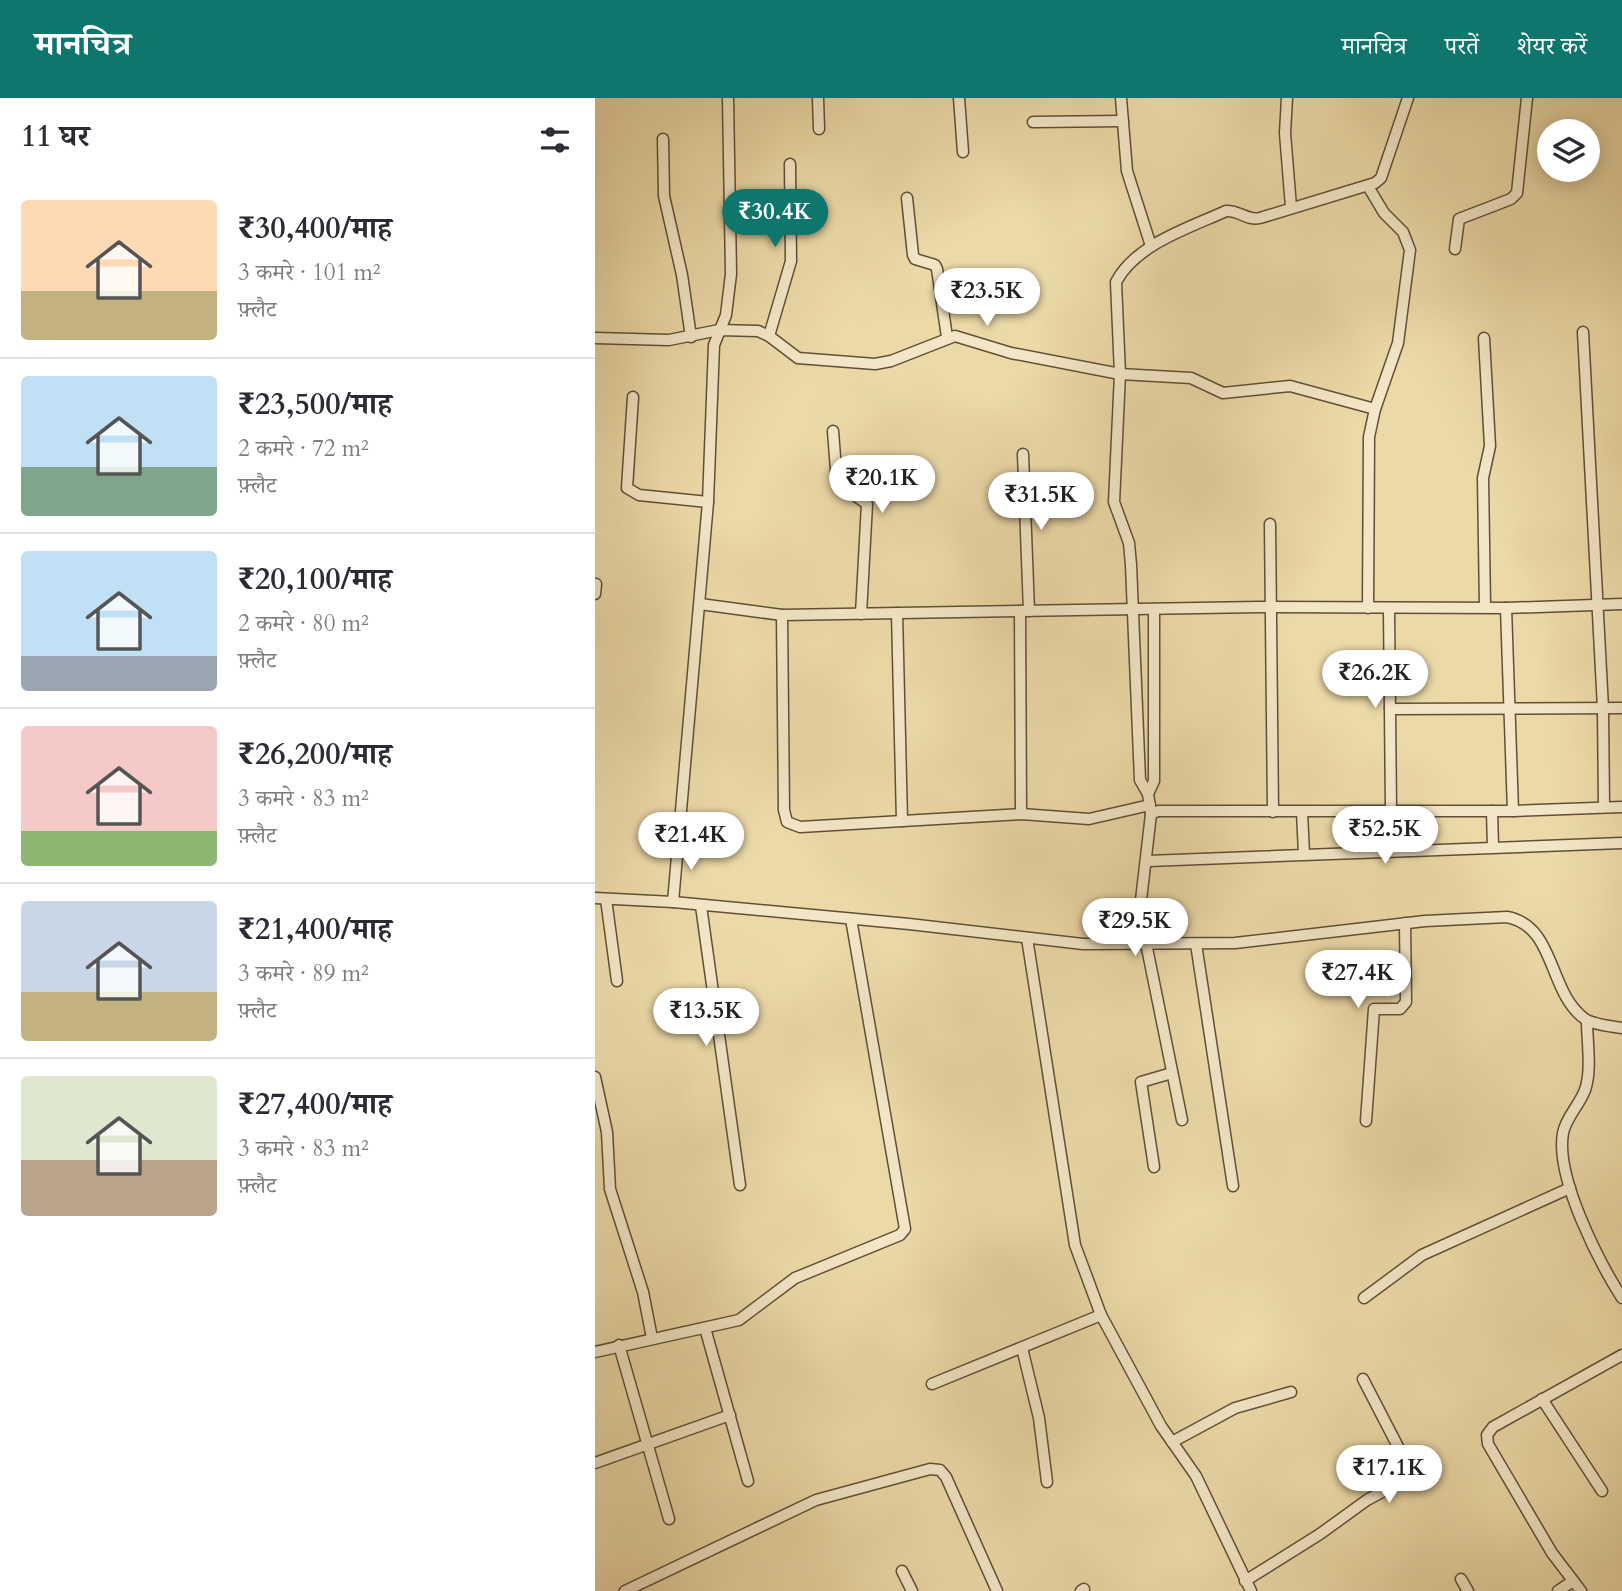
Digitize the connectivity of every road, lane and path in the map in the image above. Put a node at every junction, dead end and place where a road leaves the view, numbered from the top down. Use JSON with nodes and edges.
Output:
{"nodes":[{"id":1,"x":728,"y":98,"type":"edge"},
{"id":2,"x":818,"y":98,"type":"edge"},
{"id":3,"x":959,"y":98,"type":"edge"},
{"id":4,"x":1121,"y":98,"type":"edge"},
{"id":5,"x":1287,"y":98,"type":"edge"},
{"id":6,"x":1408,"y":98,"type":"edge"},
{"id":7,"x":1527,"y":98,"type":"edge"},
{"id":8,"x":1123,"y":121,"type":"junction"},
{"id":9,"x":1033,"y":122,"type":"dead end"},
{"id":10,"x":819,"y":129,"type":"dead end"},
{"id":11,"x":663,"y":139,"type":"dead end"},
{"id":12,"x":963,"y":152,"type":"dead end"},
{"id":13,"x":790,"y":164,"type":"dead end"},
{"id":14,"x":1369,"y":188,"type":"junction"},
{"id":15,"x":907,"y":198,"type":"dead end"},
{"id":16,"x":1291,"y":207,"type":"junction"},
{"id":17,"x":1151,"y":246,"type":"junction"},
{"id":18,"x":1455,"y":249,"type":"dead end"},
{"id":19,"x":719,"y":330,"type":"junction"},
{"id":20,"x":1583,"y":332,"type":"dead end"},
{"id":21,"x":769,"y":336,"type":"junction"},
{"id":22,"x":691,"y":337,"type":"junction"},
{"id":23,"x":947,"y":337,"type":"junction"},
{"id":24,"x":595,"y":338,"type":"edge"},
{"id":25,"x":1484,"y":338,"type":"dead end"},
{"id":26,"x":1120,"y":374,"type":"junction"},
{"id":27,"x":633,"y":397,"type":"dead end"},
{"id":28,"x":1375,"y":409,"type":"junction"},
{"id":29,"x":834,"y":431,"type":"dead end"},
{"id":30,"x":1023,"y":453,"type":"dead end"},
{"id":31,"x":708,"y":502,"type":"junction"},
{"id":32,"x":1269,"y":524,"type":"dead end"},
{"id":33,"x":596,"y":584,"type":"edge"},
{"id":34,"x":595,"y":594,"type":"edge"},
{"id":35,"x":700,"y":604,"type":"junction"},
{"id":36,"x":1622,"y":604,"type":"edge"},
{"id":37,"x":1595,"y":605,"type":"junction"},
{"id":38,"x":1269,"y":607,"type":"junction"},
{"id":39,"x":1485,"y":607,"type":"junction"},
{"id":40,"x":1368,"y":608,"type":"junction"},
{"id":41,"x":1506,"y":608,"type":"junction"},
{"id":42,"x":1135,"y":609,"type":"junction"},
{"id":43,"x":1154,"y":609,"type":"junction"},
{"id":44,"x":1389,"y":609,"type":"junction"},
{"id":45,"x":1024,"y":611,"type":"junction"},
{"id":46,"x":897,"y":613,"type":"junction"},
{"id":47,"x":861,"y":614,"type":"junction"},
{"id":48,"x":782,"y":615,"type":"junction"},
{"id":49,"x":1603,"y":708,"type":"junction"},
{"id":50,"x":1622,"y":708,"type":"edge"},
{"id":51,"x":1390,"y":709,"type":"junction"},
{"id":52,"x":1508,"y":709,"type":"junction"},
{"id":53,"x":1150,"y":804,"type":"junction"},
{"id":54,"x":1604,"y":806,"type":"junction"},
{"id":55,"x":1622,"y":807,"type":"edge"},
{"id":56,"x":1391,"y":811,"type":"junction"},
{"id":57,"x":1513,"y":811,"type":"junction"},
{"id":58,"x":1273,"y":812,"type":"junction"},
{"id":59,"x":1302,"y":812,"type":"junction"},
{"id":60,"x":1021,"y":814,"type":"junction"},
{"id":61,"x":1492,"y":816,"type":"junction"},
{"id":62,"x":902,"y":821,"type":"junction"},
{"id":63,"x":1622,"y":843,"type":"edge"},
{"id":64,"x":1493,"y":846,"type":"junction"},
{"id":65,"x":1304,"y":854,"type":"junction"},
{"id":66,"x":1148,"y":861,"type":"junction"},
{"id":67,"x":600,"y":899,"type":"edge"},
{"id":68,"x":673,"y":902,"type":"junction"},
{"id":69,"x":701,"y":906,"type":"junction"},
{"id":70,"x":851,"y":919,"type":"junction"},
{"id":71,"x":1405,"y":923,"type":"junction"},
{"id":72,"x":1027,"y":938,"type":"junction"},
{"id":73,"x":1141,"y":943,"type":"junction"},
{"id":74,"x":1196,"y":944,"type":"junction"},
{"id":75,"x":617,"y":981,"type":"dead end"},
{"id":76,"x":1587,"y":1021,"type":"junction"},
{"id":77,"x":1622,"y":1028,"type":"edge"},
{"id":78,"x":1173,"y":1073,"type":"junction"},
{"id":79,"x":595,"y":1077,"type":"edge"},
{"id":80,"x":1182,"y":1120,"type":"dead end"},
{"id":81,"x":1366,"y":1121,"type":"dead end"},
{"id":82,"x":1154,"y":1167,"type":"dead end"},
{"id":83,"x":740,"y":1185,"type":"dead end"},
{"id":84,"x":1233,"y":1186,"type":"dead end"},
{"id":85,"x":1570,"y":1188,"type":"junction"},
{"id":86,"x":1621,"y":1296,"type":"edge"},
{"id":87,"x":1364,"y":1298,"type":"dead end"},
{"id":88,"x":1101,"y":1315,"type":"junction"},
{"id":89,"x":705,"y":1328,"type":"junction"},
{"id":90,"x":652,"y":1338,"type":"junction"},
{"id":91,"x":619,"y":1345,"type":"junction"},
{"id":92,"x":1022,"y":1348,"type":"junction"},
{"id":93,"x":595,"y":1352,"type":"edge"},
{"id":94,"x":1622,"y":1355,"type":"edge"},
{"id":95,"x":1363,"y":1379,"type":"dead end"},
{"id":96,"x":932,"y":1384,"type":"dead end"},
{"id":97,"x":1291,"y":1391,"type":"dead end"},
{"id":98,"x":1542,"y":1399,"type":"junction"},
{"id":99,"x":730,"y":1415,"type":"junction"},
{"id":100,"x":1172,"y":1442,"type":"junction"},
{"id":101,"x":646,"y":1445,"type":"junction"},
{"id":102,"x":595,"y":1463,"type":"edge"},
{"id":103,"x":748,"y":1481,"type":"dead end"},
{"id":104,"x":1047,"y":1482,"type":"dead end"},
{"id":105,"x":1602,"y":1491,"type":"dead end"},
{"id":106,"x":669,"y":1519,"type":"dead end"},
{"id":107,"x":902,"y":1571,"type":"dead end"},
{"id":108,"x":1461,"y":1579,"type":"dead end"},
{"id":109,"x":1573,"y":1581,"type":"junction"},
{"id":110,"x":1248,"y":1586,"type":"edge"},
{"id":111,"x":625,"y":1591,"type":"edge"},
{"id":112,"x":912,"y":1591,"type":"edge"},
{"id":113,"x":997,"y":1591,"type":"edge"},
{"id":114,"x":1468,"y":1591,"type":"edge"},
{"id":115,"x":1558,"y":1591,"type":"edge"},
{"id":116,"x":1581,"y":1591,"type":"edge"}],
"edges":[{"from":1,"to":19,"type":"street"},
{"from":2,"to":10,"type":"street"},
{"from":3,"to":12,"type":"street"},
{"from":4,"to":8,"type":"street"},
{"from":5,"to":16,"type":"street"},
{"from":6,"to":14,"type":"street"},
{"from":7,"to":18,"type":"street"},
{"from":8,"to":9,"type":"street"},
{"from":8,"to":17,"type":"street"},
{"from":11,"to":22,"type":"street"},
{"from":13,"to":21,"type":"street"},
{"from":14,"to":16,"type":"street"},
{"from":14,"to":28,"type":"street"},
{"from":15,"to":23,"type":"street"},
{"from":16,"to":17,"type":"street"},
{"from":17,"to":26,"type":"street"},
{"from":19,"to":21,"type":"street"},
{"from":19,"to":22,"type":"street"},
{"from":19,"to":31,"type":"street"},
{"from":20,"to":37,"type":"street"},
{"from":21,"to":23,"type":"street"},
{"from":22,"to":24,"type":"street"},
{"from":23,"to":26,"type":"street"},
{"from":25,"to":39,"type":"street"},
{"from":26,"to":28,"type":"street"},
{"from":26,"to":42,"type":"street"},
{"from":27,"to":31,"type":"street"},
{"from":28,"to":40,"type":"street"},
{"from":29,"to":47,"type":"street"},
{"from":30,"to":45,"type":"street"},
{"from":31,"to":35,"type":"street"},
{"from":32,"to":38,"type":"street"},
{"from":33,"to":34,"type":"street"},
{"from":35,"to":48,"type":"street"},
{"from":35,"to":68,"type":"street"},
{"from":36,"to":37,"type":"street"},
{"from":37,"to":41,"type":"street"},
{"from":37,"to":49,"type":"street"},
{"from":38,"to":40,"type":"street"},
{"from":38,"to":43,"type":"street"},
{"from":38,"to":58,"type":"street"},
{"from":39,"to":41,"type":"street"},
{"from":39,"to":44,"type":"street"},
{"from":40,"to":44,"type":"street"},
{"from":41,"to":52,"type":"street"},
{"from":42,"to":43,"type":"street"},
{"from":42,"to":45,"type":"street"},
{"from":42,"to":53,"type":"street"},
{"from":43,"to":53,"type":"street"},
{"from":44,"to":51,"type":"street"},
{"from":45,"to":46,"type":"street"},
{"from":45,"to":60,"type":"street"},
{"from":46,"to":47,"type":"street"},
{"from":46,"to":62,"type":"street"},
{"from":47,"to":48,"type":"street"},
{"from":48,"to":62,"type":"street"},
{"from":49,"to":50,"type":"street"},
{"from":49,"to":52,"type":"street"},
{"from":49,"to":54,"type":"street"},
{"from":51,"to":52,"type":"street"},
{"from":51,"to":56,"type":"street"},
{"from":52,"to":57,"type":"street"},
{"from":53,"to":58,"type":"street"},
{"from":53,"to":60,"type":"street"},
{"from":53,"to":66,"type":"street"},
{"from":54,"to":55,"type":"street"},
{"from":54,"to":57,"type":"street"},
{"from":56,"to":59,"type":"street"},
{"from":56,"to":61,"type":"street"},
{"from":57,"to":61,"type":"street"},
{"from":58,"to":59,"type":"street"},
{"from":59,"to":65,"type":"street"},
{"from":60,"to":62,"type":"street"},
{"from":61,"to":64,"type":"street"},
{"from":63,"to":64,"type":"street"},
{"from":64,"to":65,"type":"street"},
{"from":65,"to":66,"type":"street"},
{"from":66,"to":73,"type":"street"},
{"from":67,"to":68,"type":"street"},
{"from":67,"to":75,"type":"street"},
{"from":68,"to":69,"type":"street"},
{"from":69,"to":70,"type":"street"},
{"from":69,"to":83,"type":"street"},
{"from":70,"to":72,"type":"street"},
{"from":70,"to":89,"type":"street"},
{"from":71,"to":74,"type":"street"},
{"from":71,"to":76,"type":"street"},
{"from":71,"to":81,"type":"street"},
{"from":72,"to":73,"type":"street"},
{"from":72,"to":88,"type":"street"},
{"from":73,"to":74,"type":"street"},
{"from":73,"to":78,"type":"street"},
{"from":74,"to":84,"type":"street"},
{"from":76,"to":77,"type":"street"},
{"from":76,"to":85,"type":"street"},
{"from":78,"to":80,"type":"street"},
{"from":78,"to":82,"type":"street"},
{"from":79,"to":90,"type":"street"},
{"from":85,"to":86,"type":"street"},
{"from":85,"to":87,"type":"street"},
{"from":88,"to":92,"type":"street"},
{"from":88,"to":100,"type":"street"},
{"from":89,"to":90,"type":"street"},
{"from":89,"to":99,"type":"street"},
{"from":90,"to":91,"type":"street"},
{"from":91,"to":93,"type":"street"},
{"from":91,"to":101,"type":"street"},
{"from":92,"to":96,"type":"street"},
{"from":92,"to":104,"type":"street"},
{"from":94,"to":98,"type":"street"},
{"from":95,"to":110,"type":"street"},
{"from":97,"to":100,"type":"street"},
{"from":98,"to":105,"type":"street"},
{"from":98,"to":109,"type":"street"},
{"from":99,"to":101,"type":"street"},
{"from":99,"to":103,"type":"street"},
{"from":100,"to":110,"type":"street"},
{"from":101,"to":102,"type":"street"},
{"from":101,"to":106,"type":"street"},
{"from":107,"to":112,"type":"street"},
{"from":108,"to":114,"type":"street"},
{"from":109,"to":115,"type":"street"},
{"from":109,"to":116,"type":"street"},
{"from":111,"to":113,"type":"street"}]}
